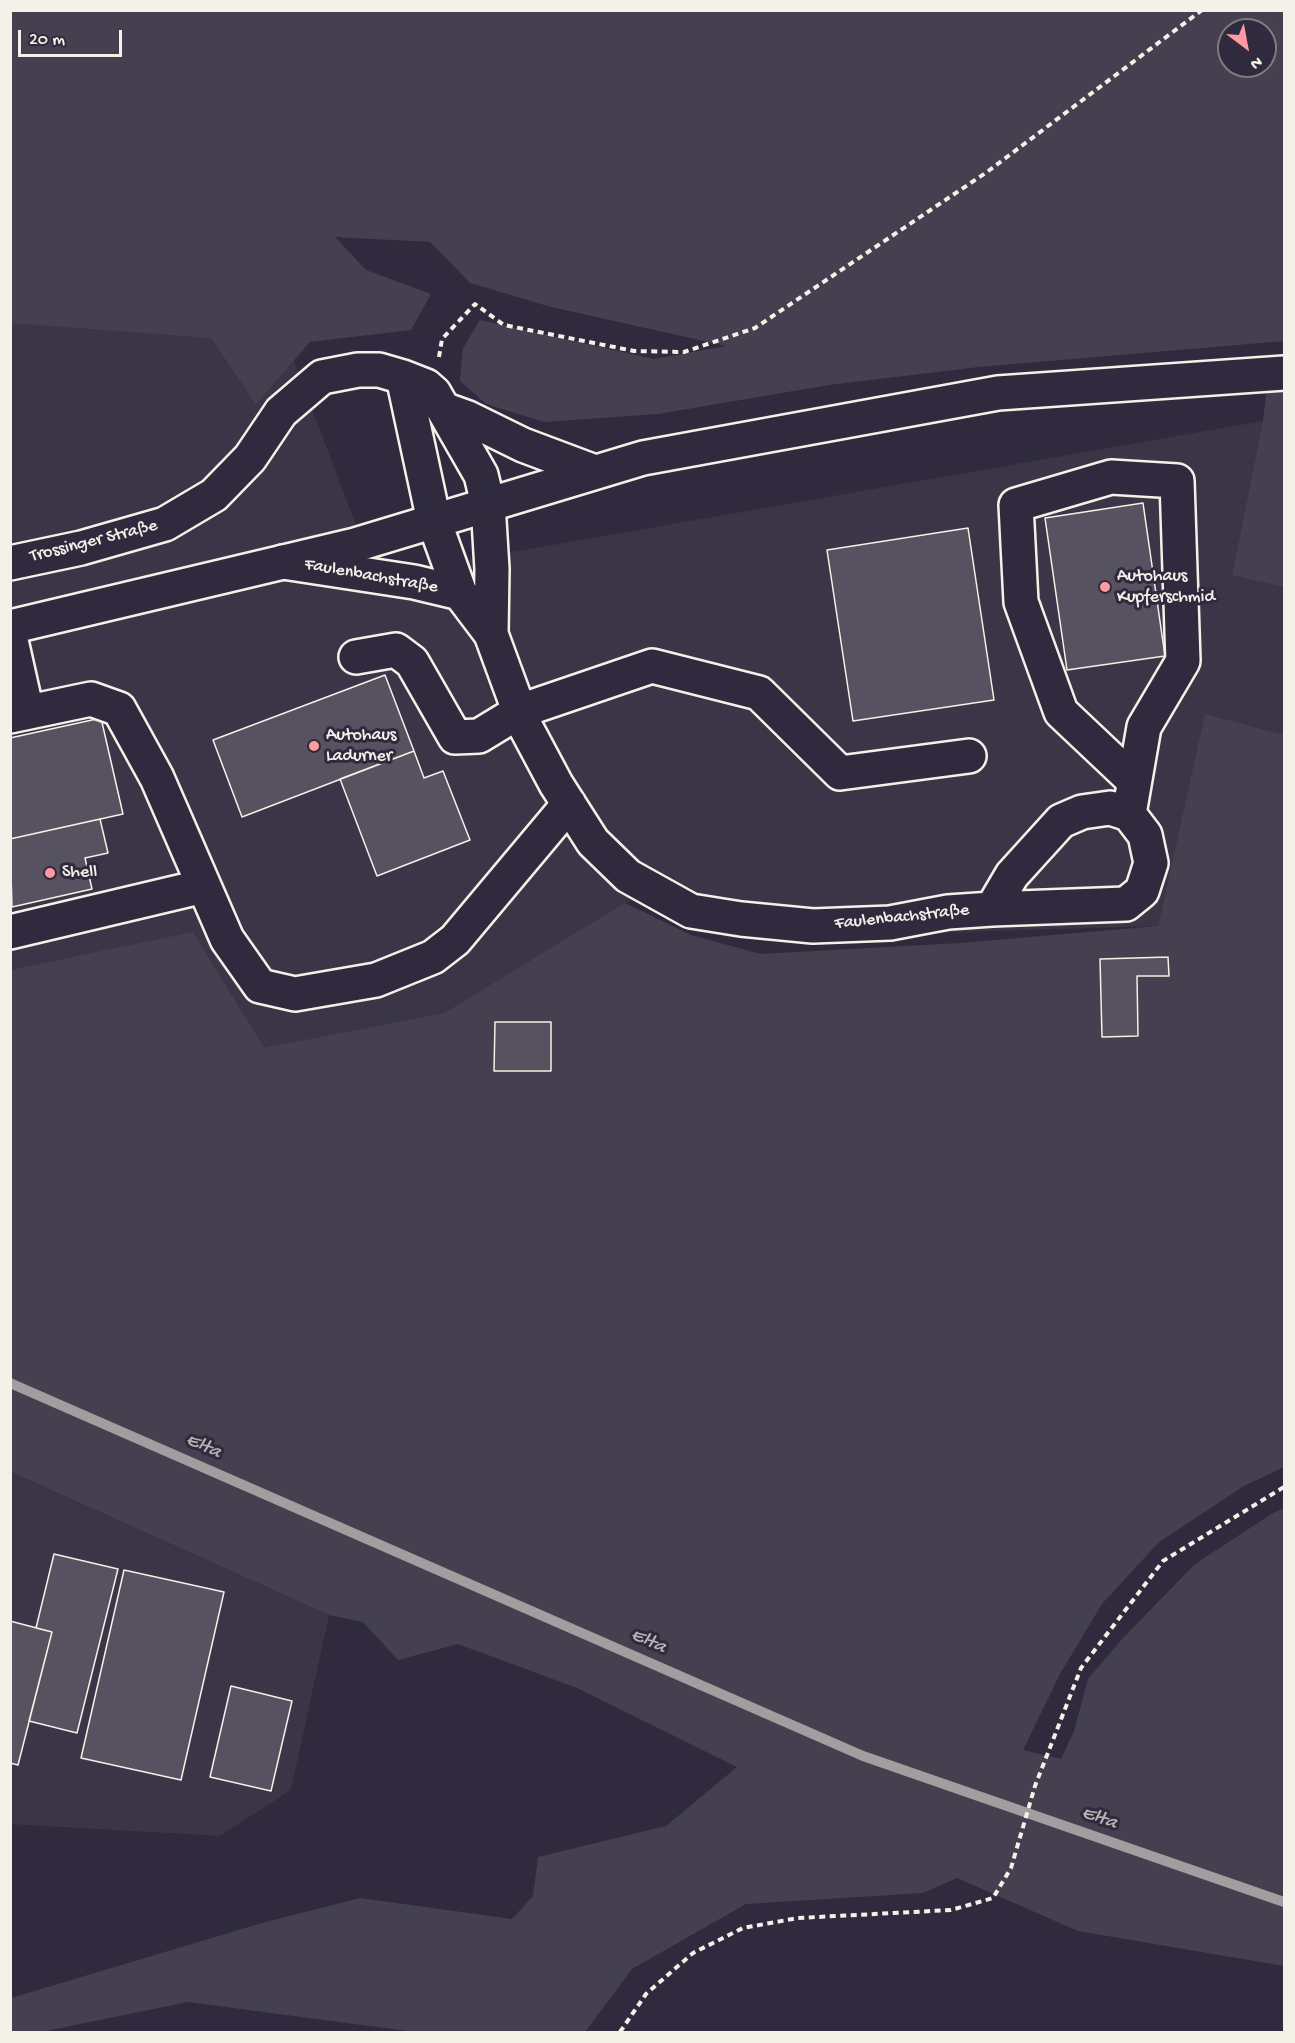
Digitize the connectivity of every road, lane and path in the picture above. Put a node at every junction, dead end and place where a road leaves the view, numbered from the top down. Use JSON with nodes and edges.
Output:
{"nodes":[{"id":1,"x":1202,"y":10,"type":"edge"},
{"id":2,"x":1284,"y":372,"type":"edge"},
{"id":3,"x":404,"y":377,"type":"junction"},
{"id":4,"x":438,"y":401,"type":"junction"},
{"id":5,"x":595,"y":472,"type":"junction"},
{"id":6,"x":488,"y":504,"type":"junction"},
{"id":7,"x":434,"y":520,"type":"junction"},
{"id":8,"x":10,"y":562,"type":"edge"},
{"id":9,"x":283,"y":562,"type":"junction"},
{"id":10,"x":460,"y":594,"type":"junction"},
{"id":11,"x":10,"y":627,"type":"edge"},
{"id":12,"x":491,"y":634,"type":"junction"},
{"id":13,"x":10,"y":636,"type":"edge"},
{"id":14,"x":356,"y":657,"type":"dead end"},
{"id":15,"x":520,"y":711,"type":"junction"},
{"id":16,"x":19,"y":714,"type":"edge"},
{"id":17,"x":969,"y":756,"type":"dead end"},
{"id":18,"x":1134,"y":782,"type":"junction"},
{"id":19,"x":569,"y":804,"type":"junction"},
{"id":20,"x":1129,"y":814,"type":"junction"},
{"id":21,"x":204,"y":886,"type":"junction"},
{"id":22,"x":992,"y":909,"type":"junction"},
{"id":23,"x":10,"y":932,"type":"edge"},
{"id":24,"x":1284,"y":1487,"type":"edge"},
{"id":25,"x":620,"y":2032,"type":"edge"}],
"edges":[{"from":1,"to":4,"type":"path"},
{"from":2,"to":5,"type":"street"},
{"from":3,"to":4,"type":"street","name":"Trossinger Straße"},
{"from":3,"to":7,"type":"street"},
{"from":3,"to":8,"type":"street","name":"Trossinger Straße"},
{"from":4,"to":5,"type":"street","name":"Trossinger Straße"},
{"from":4,"to":6,"type":"street","name":"Trossinger Straße"},
{"from":5,"to":6,"type":"street"},
{"from":6,"to":7,"type":"street"},
{"from":6,"to":12,"type":"street","name":"Faulenbachstraße"},
{"from":7,"to":9,"type":"street"},
{"from":7,"to":10,"type":"street","name":"Faulenbachstraße"},
{"from":9,"to":10,"type":"street","name":"Faulenbachstraße"},
{"from":9,"to":11,"type":"street"},
{"from":10,"to":12,"type":"street","name":"Faulenbachstraße"},
{"from":12,"to":15,"type":"street","name":"Faulenbachstraße"},
{"from":13,"to":16,"type":"street"},
{"from":14,"to":15,"type":"street"},
{"from":15,"to":17,"type":"street"},
{"from":15,"to":19,"type":"street","name":"Faulenbachstraße"},
{"from":16,"to":21,"type":"street"},
{"from":18,"to":18,"type":"street"},
{"from":18,"to":20,"type":"street"},
{"from":19,"to":21,"type":"street"},
{"from":19,"to":22,"type":"street","name":"Faulenbachstraße"},
{"from":20,"to":22,"type":"street","name":"Faulenbachstraße"},
{"from":20,"to":22,"type":"street","name":"Faulenbachstraße"},
{"from":21,"to":23,"type":"street"},
{"from":24,"to":25,"type":"path"}]}
